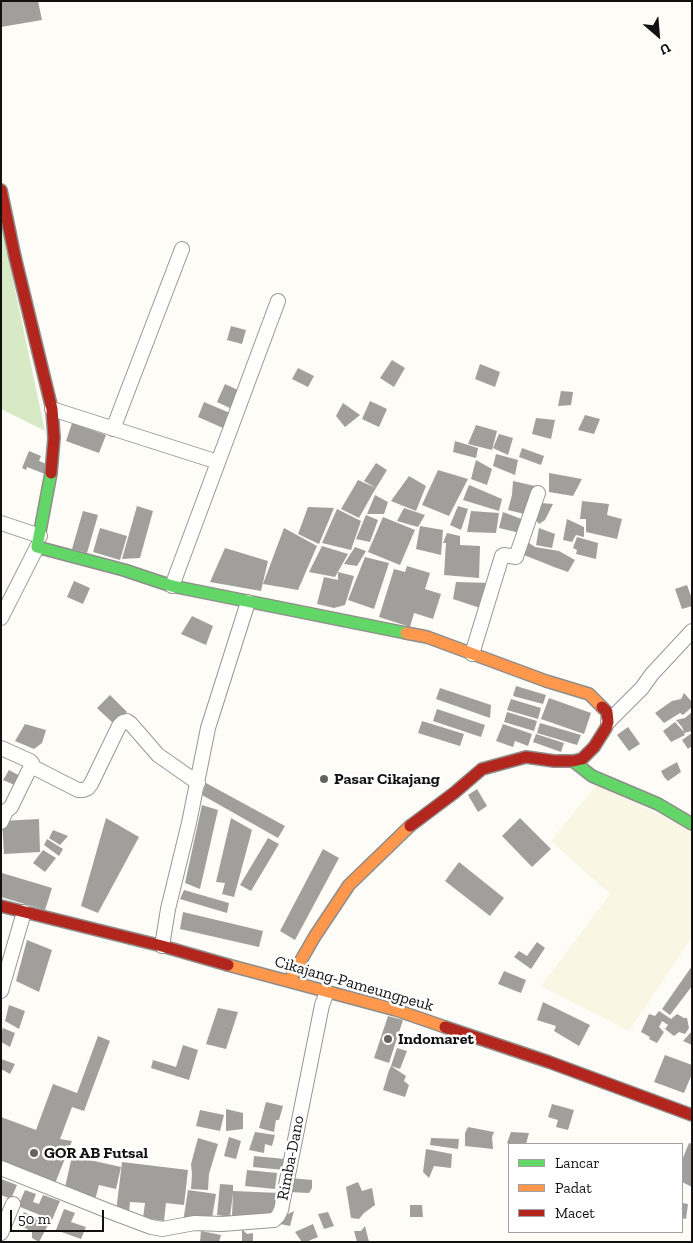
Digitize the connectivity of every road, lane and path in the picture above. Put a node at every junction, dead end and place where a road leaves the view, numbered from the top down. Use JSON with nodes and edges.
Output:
{"nodes":[{"id":1,"x":1,"y":190,"type":"edge"},
{"id":2,"x":182,"y":249,"type":"dead end"},
{"id":3,"x":278,"y":301,"type":"dead end"},
{"id":4,"x":52,"y":409,"type":"junction"},
{"id":5,"x":113,"y":429,"type":"junction"},
{"id":6,"x":218,"y":462,"type":"junction"},
{"id":7,"x":538,"y":493,"type":"dead end"},
{"id":8,"x":1,"y":523,"type":"edge"},
{"id":9,"x":38,"y":542,"type":"junction"},
{"id":10,"x":172,"y":586,"type":"junction"},
{"id":11,"x":248,"y":602,"type":"junction"},
{"id":12,"x":1,"y":618,"type":"edge"},
{"id":13,"x":692,"y":631,"type":"edge"},
{"id":14,"x":472,"y":654,"type":"junction"},
{"id":15,"x":608,"y":722,"type":"junction"},
{"id":16,"x":1,"y":748,"type":"edge"},
{"id":17,"x":573,"y":761,"type":"junction"},
{"id":18,"x":31,"y":766,"type":"junction"},
{"id":19,"x":198,"y":783,"type":"junction"},
{"id":20,"x":1,"y":822,"type":"edge"},
{"id":21,"x":692,"y":824,"type":"edge"},
{"id":22,"x":1,"y":906,"type":"edge"},
{"id":23,"x":24,"y":912,"type":"junction"},
{"id":24,"x":162,"y":946,"type":"junction"},
{"id":25,"x":289,"y":982,"type":"junction"},
{"id":26,"x":1,"y":992,"type":"edge"},
{"id":27,"x":327,"y":992,"type":"junction"},
{"id":28,"x":692,"y":1115,"type":"edge"},
{"id":29,"x":1,"y":1168,"type":"edge"},
{"id":30,"x":13,"y":1204,"type":"dead end"},
{"id":31,"x":1,"y":1234,"type":"edge"}],
"edges":[{"from":1,"to":4,"type":"street"},
{"from":2,"to":5,"type":"street"},
{"from":3,"to":6,"type":"street"},
{"from":4,"to":5,"type":"street"},
{"from":4,"to":9,"type":"street"},
{"from":5,"to":6,"type":"street"},
{"from":6,"to":10,"type":"street"},
{"from":7,"to":14,"type":"street"},
{"from":8,"to":9,"type":"street"},
{"from":9,"to":10,"type":"street"},
{"from":9,"to":12,"type":"street"},
{"from":10,"to":11,"type":"street"},
{"from":11,"to":14,"type":"street"},
{"from":11,"to":19,"type":"street"},
{"from":13,"to":15,"type":"street"},
{"from":14,"to":15,"type":"street"},
{"from":15,"to":17,"type":"street"},
{"from":16,"to":18,"type":"street"},
{"from":17,"to":21,"type":"street"},
{"from":17,"to":25,"type":"street"},
{"from":18,"to":19,"type":"street"},
{"from":18,"to":20,"type":"street"},
{"from":19,"to":24,"type":"street"},
{"from":22,"to":23,"type":"street","name":"Cikajang-Pameungpeuk"},
{"from":23,"to":24,"type":"street","name":"Cikajang-Pameungpeuk"},
{"from":23,"to":26,"type":"street"},
{"from":24,"to":25,"type":"street","name":"Cikajang-Pameungpeuk"},
{"from":25,"to":27,"type":"street","name":"Cikajang-Pameungpeuk"},
{"from":27,"to":28,"type":"street","name":"Cikajang-Pameungpeuk"},
{"from":27,"to":29,"type":"street","name":"Rimba-Dano"},
{"from":30,"to":31,"type":"street"}]}
